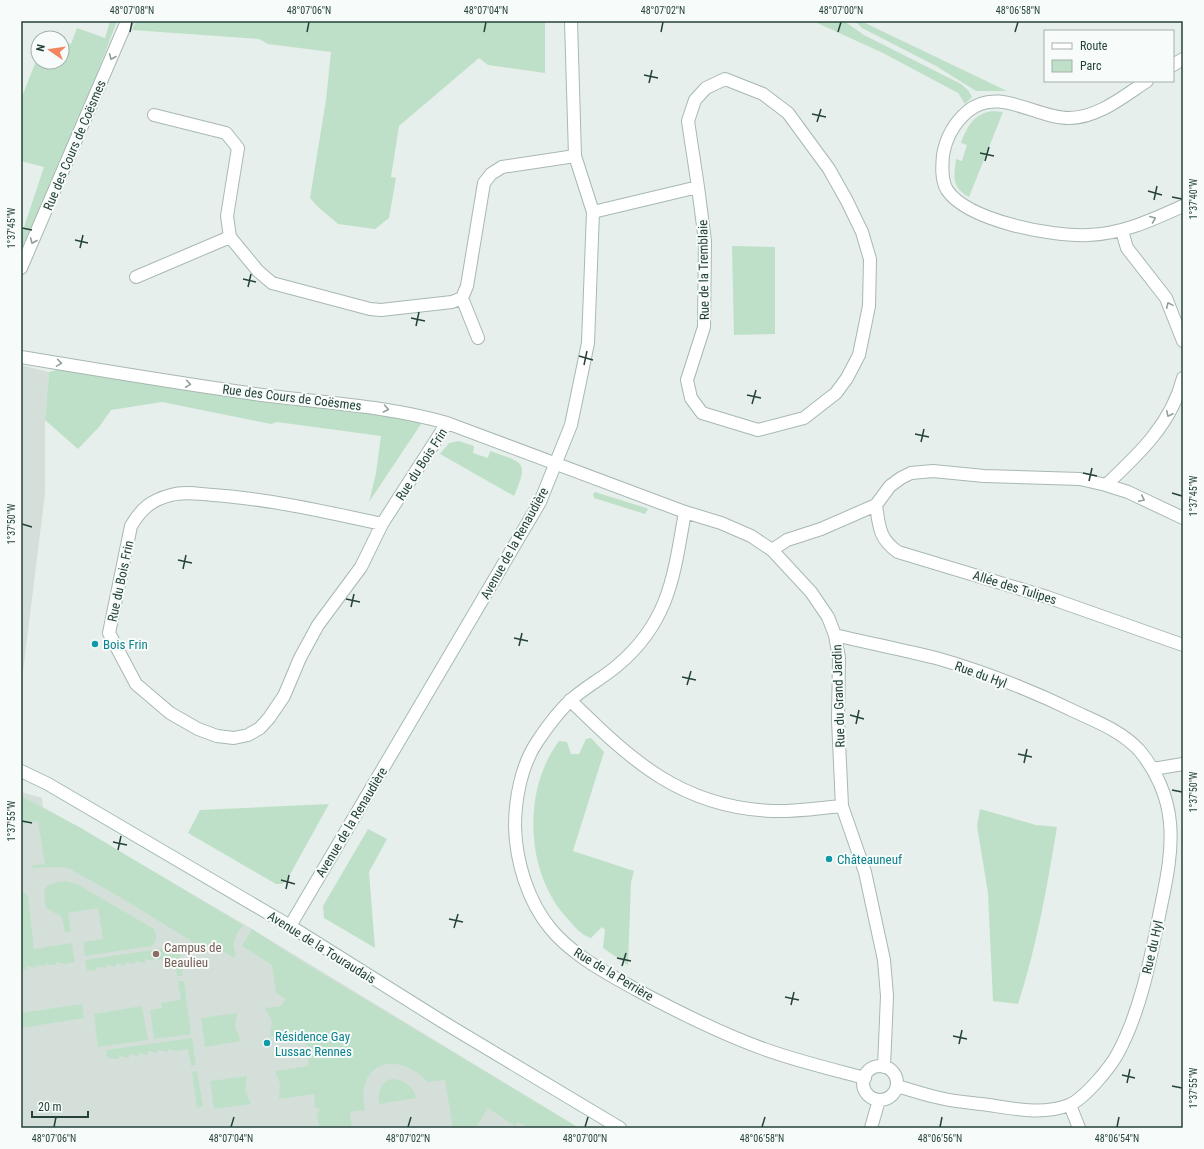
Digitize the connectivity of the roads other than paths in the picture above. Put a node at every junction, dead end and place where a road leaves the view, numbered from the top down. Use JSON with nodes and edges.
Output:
{"nodes":[{"id":1,"x":127,"y":21,"type":"edge"},
{"id":2,"x":571,"y":21,"type":"edge"},
{"id":3,"x":1183,"y":59,"type":"edge"},
{"id":4,"x":1174,"y":64,"type":"edge"},
{"id":5,"x":1145,"y":82,"type":"edge"},
{"id":6,"x":154,"y":115,"type":"dead end"},
{"id":7,"x":575,"y":156,"type":"junction"},
{"id":8,"x":698,"y":187,"type":"junction"},
{"id":9,"x":1183,"y":206,"type":"edge"},
{"id":10,"x":593,"y":212,"type":"junction"},
{"id":11,"x":1122,"y":231,"type":"junction"},
{"id":12,"x":230,"y":237,"type":"junction"},
{"id":13,"x":21,"y":268,"type":"edge"},
{"id":14,"x":136,"y":277,"type":"dead end"},
{"id":15,"x":462,"y":298,"type":"junction"},
{"id":16,"x":478,"y":338,"type":"dead end"},
{"id":17,"x":1183,"y":341,"type":"edge"},
{"id":18,"x":21,"y":357,"type":"edge"},
{"id":19,"x":1183,"y":378,"type":"edge"},
{"id":20,"x":447,"y":423,"type":"junction"},
{"id":21,"x":556,"y":463,"type":"junction"},
{"id":22,"x":1106,"y":485,"type":"junction"},
{"id":23,"x":876,"y":505,"type":"junction"},
{"id":24,"x":685,"y":512,"type":"junction"},
{"id":25,"x":1183,"y":518,"type":"edge"},
{"id":26,"x":382,"y":524,"type":"junction"},
{"id":27,"x":772,"y":550,"type":"junction"},
{"id":28,"x":835,"y":635,"type":"junction"},
{"id":29,"x":1183,"y":645,"type":"edge"},
{"id":30,"x":570,"y":700,"type":"junction"},
{"id":31,"x":1183,"y":764,"type":"edge"},
{"id":32,"x":1153,"y":769,"type":"junction"},
{"id":33,"x":21,"y":771,"type":"edge"},
{"id":34,"x":842,"y":806,"type":"junction"},
{"id":35,"x":290,"y":926,"type":"junction"},
{"id":36,"x":884,"y":1067,"type":"junction"},
{"id":37,"x":865,"y":1078,"type":"junction"},
{"id":38,"x":897,"y":1086,"type":"junction"},
{"id":39,"x":879,"y":1100,"type":"junction"},
{"id":40,"x":1070,"y":1104,"type":"junction"},
{"id":41,"x":620,"y":1128,"type":"edge"},
{"id":42,"x":871,"y":1128,"type":"edge"},
{"id":43,"x":1079,"y":1128,"type":"edge"}],
"edges":[{"from":1,"to":13,"type":"street","name":"Rue des Cours de Coësmes","one_way":true},
{"from":2,"to":7,"type":"street","name":"Avenue de la Renaudière"},
{"from":3,"to":4,"type":"street"},
{"from":5,"to":11,"type":"street"},
{"from":6,"to":12,"type":"street"},
{"from":7,"to":10,"type":"street","name":"Avenue de la Renaudière"},
{"from":7,"to":15,"type":"street"},
{"from":8,"to":8,"type":"street","name":"Rue de la Tremblaie"},
{"from":8,"to":10,"type":"street"},
{"from":11,"to":9,"type":"street","one_way":true},
{"from":10,"to":21,"type":"street","name":"Avenue de la Renaudière"},
{"from":17,"to":11,"type":"street","one_way":true},
{"from":12,"to":14,"type":"street"},
{"from":12,"to":15,"type":"street"},
{"from":15,"to":16,"type":"street"},
{"from":18,"to":20,"type":"street","name":"Rue des Cours de Coësmes","one_way":true},
{"from":19,"to":22,"type":"street","one_way":true},
{"from":20,"to":21,"type":"street","name":"Rue des Cours de Coësmes"},
{"from":20,"to":26,"type":"street","name":"Rue du Bois Frin"},
{"from":21,"to":24,"type":"street","name":"Rue du Grand Jardin"},
{"from":21,"to":35,"type":"street","name":"Avenue de la Renaudière"},
{"from":22,"to":23,"type":"street"},
{"from":22,"to":25,"type":"street","one_way":true},
{"from":23,"to":27,"type":"street"},
{"from":23,"to":29,"type":"street","name":"Allée des Tulipes"},
{"from":24,"to":27,"type":"street","name":"Rue du Grand Jardin"},
{"from":24,"to":30,"type":"street","name":"Rue de la Perrière"},
{"from":26,"to":26,"type":"street","name":"Rue du Bois Frin"},
{"from":27,"to":28,"type":"street","name":"Rue du Grand Jardin"},
{"from":28,"to":32,"type":"street","name":"Rue du Hyl"},
{"from":28,"to":34,"type":"street","name":"Rue du Grand Jardin"},
{"from":30,"to":34,"type":"street"},
{"from":30,"to":37,"type":"street","name":"Rue de la Perrière"},
{"from":31,"to":32,"type":"street"},
{"from":32,"to":40,"type":"street","name":"Rue du Hyl"},
{"from":33,"to":35,"type":"street","name":"Avenue de la Touraudais"},
{"from":34,"to":36,"type":"street","name":"Rue du Grand Jardin"},
{"from":35,"to":41,"type":"street","name":"Avenue de la Touraudais"},
{"from":36,"to":37,"type":"street"},
{"from":36,"to":38,"type":"street"},
{"from":37,"to":39,"type":"street"},
{"from":38,"to":39,"type":"street"},
{"from":38,"to":40,"type":"street","name":"Rue du Hyl"},
{"from":39,"to":42,"type":"street"},
{"from":40,"to":43,"type":"street"}]}
